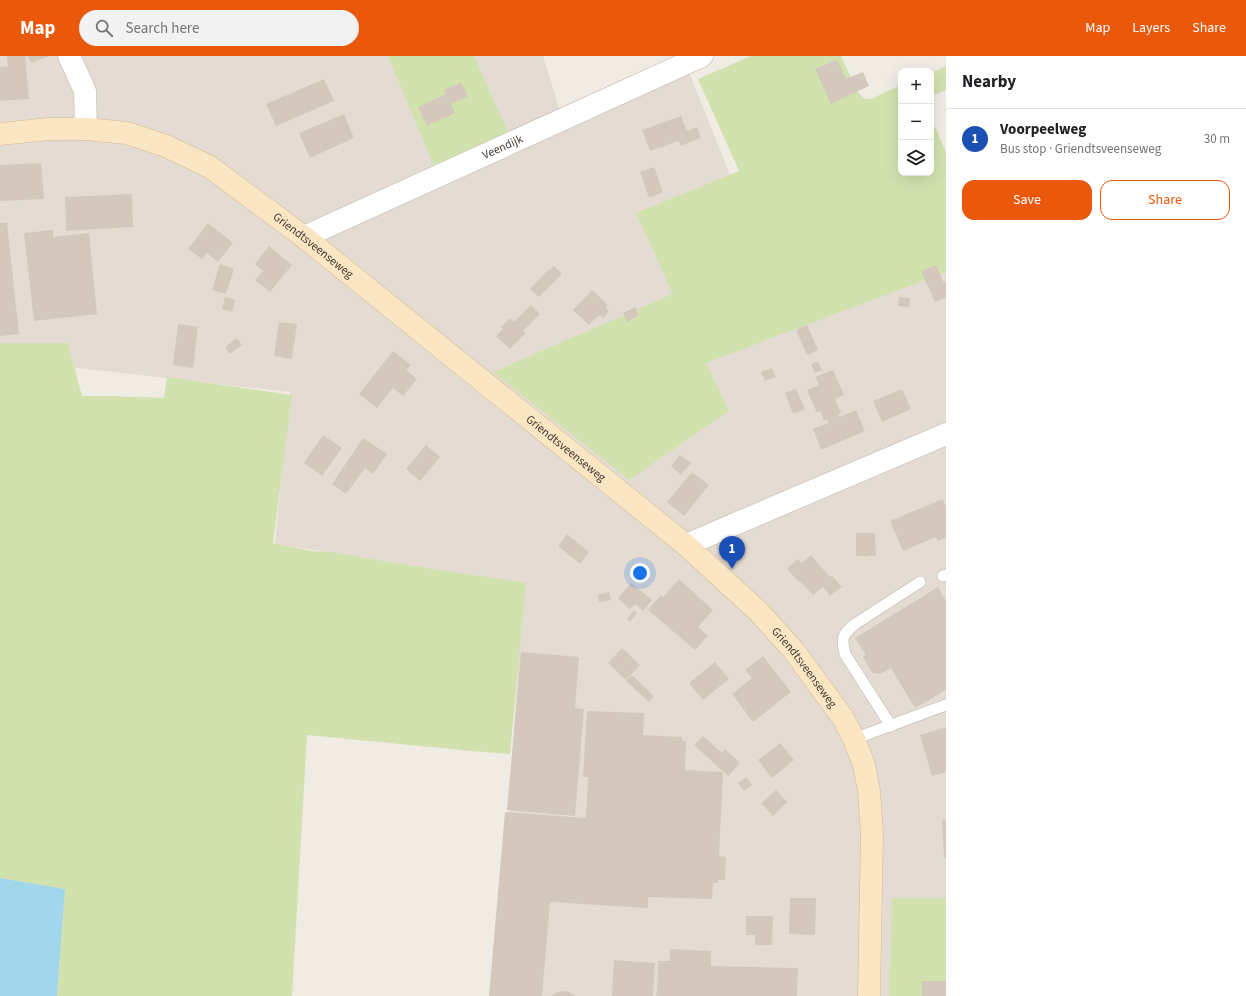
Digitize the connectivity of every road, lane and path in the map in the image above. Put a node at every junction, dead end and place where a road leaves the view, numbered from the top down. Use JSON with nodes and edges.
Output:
{"nodes":[{"id":1,"x":69,"y":56,"type":"edge"},
{"id":2,"x":702,"y":56,"type":"edge"},
{"id":3,"x":86,"y":129,"type":"junction"},
{"id":4,"x":0,"y":134,"type":"edge"},
{"id":5,"x":304,"y":237,"type":"junction"},
{"id":6,"x":946,"y":434,"type":"edge"},
{"id":7,"x":686,"y":545,"type":"junction"},
{"id":8,"x":920,"y":582,"type":"dead end"},
{"id":9,"x":946,"y":705,"type":"edge"},
{"id":10,"x":891,"y":726,"type":"junction"},
{"id":11,"x":854,"y":739,"type":"junction"},
{"id":12,"x":869,"y":996,"type":"edge"}],
"edges":[{"from":1,"to":3,"type":"street"},
{"from":2,"to":5,"type":"street","name":"Veendijk"},
{"from":3,"to":4,"type":"street","name":"Griendtsveenseweg"},
{"from":3,"to":5,"type":"street","name":"Griendtsveenseweg"},
{"from":5,"to":7,"type":"street","name":"Griendtsveenseweg"},
{"from":6,"to":7,"type":"street"},
{"from":7,"to":11,"type":"street","name":"Griendtsveenseweg"},
{"from":8,"to":10,"type":"lane"},
{"from":9,"to":10,"type":"lane"},
{"from":10,"to":11,"type":"lane"},
{"from":11,"to":12,"type":"street","name":"Griendtsveenseweg"}]}
